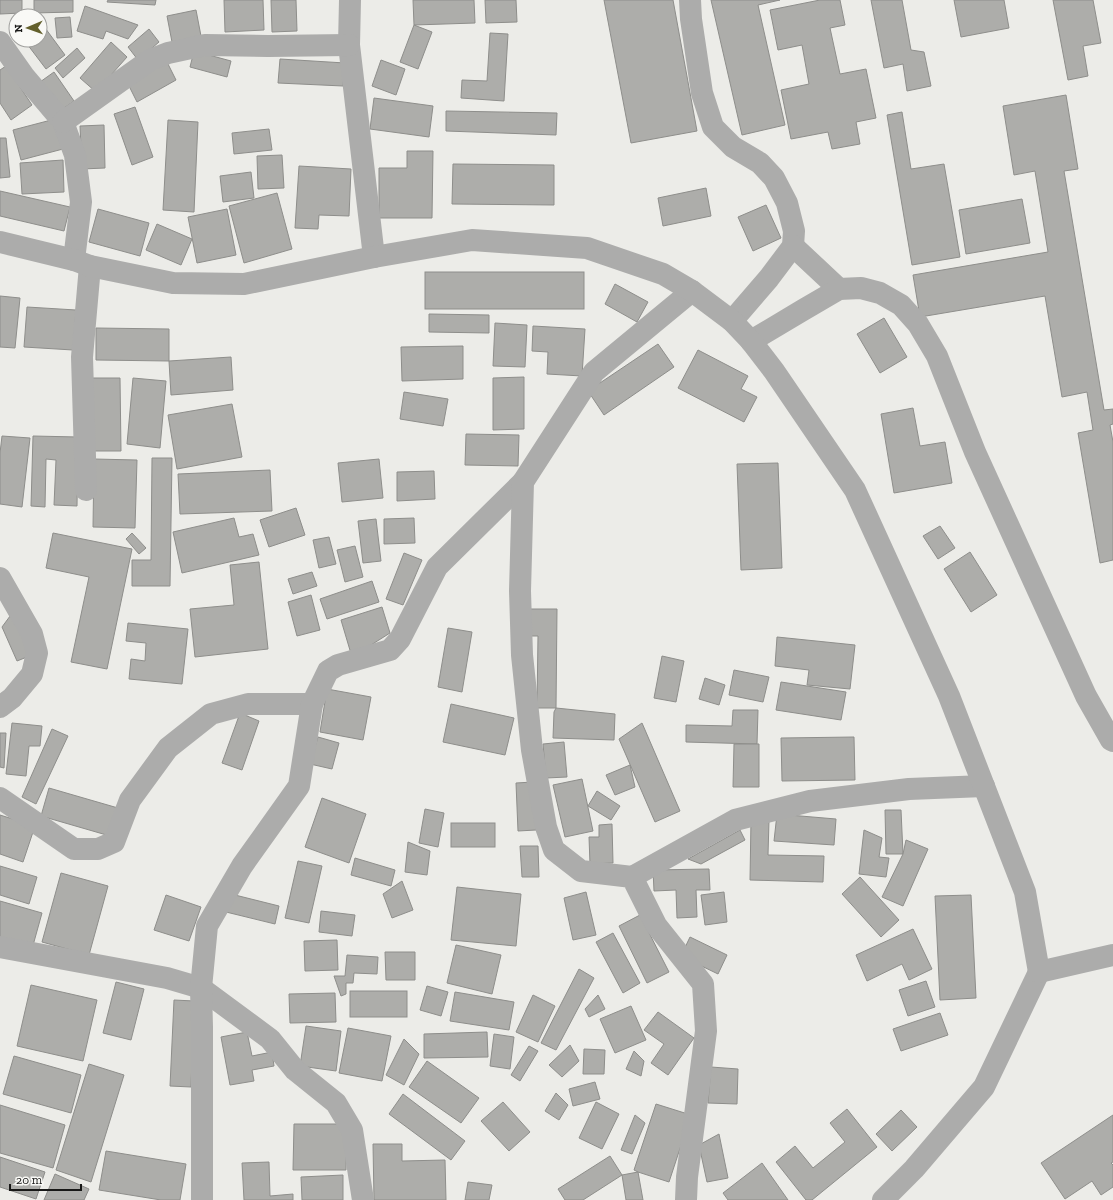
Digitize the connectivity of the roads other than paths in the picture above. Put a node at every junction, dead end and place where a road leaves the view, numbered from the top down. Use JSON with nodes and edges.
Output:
{"nodes":[{"id":1,"x":350,"y":0,"type":"edge"},
{"id":2,"x":690,"y":0,"type":"edge"},
{"id":3,"x":0,"y":42,"type":"edge"},
{"id":4,"x":349,"y":45,"type":"junction"},
{"id":5,"x":63,"y":122,"type":"junction"},
{"id":6,"x":0,"y":242,"type":"edge"},
{"id":7,"x":793,"y":246,"type":"junction"},
{"id":8,"x":374,"y":257,"type":"junction"},
{"id":9,"x":82,"y":263,"type":"junction"},
{"id":10,"x":840,"y":289,"type":"junction"},
{"id":11,"x":692,"y":291,"type":"junction"},
{"id":12,"x":732,"y":321,"type":"junction"},
{"id":13,"x":751,"y":341,"type":"junction"},
{"id":14,"x":524,"y":482,"type":"junction"},
{"id":15,"x":86,"y":490,"type":"dead end"},
{"id":16,"x":0,"y":578,"type":"edge"},
{"id":17,"x":312,"y":704,"type":"junction"},
{"id":18,"x":0,"y":707,"type":"edge"},
{"id":19,"x":1113,"y":741,"type":"edge"},
{"id":20,"x":984,"y":786,"type":"junction"},
{"id":21,"x":0,"y":798,"type":"edge"},
{"id":22,"x":632,"y":877,"type":"junction"},
{"id":23,"x":0,"y":947,"type":"edge"},
{"id":24,"x":1113,"y":955,"type":"edge"},
{"id":25,"x":1039,"y":972,"type":"junction"},
{"id":26,"x":201,"y":988,"type":"junction"},
{"id":27,"x":202,"y":1200,"type":"edge"},
{"id":28,"x":362,"y":1200,"type":"edge"},
{"id":29,"x":686,"y":1200,"type":"edge"},
{"id":30,"x":883,"y":1200,"type":"edge"}],
"edges":[{"from":1,"to":4,"type":"street"},
{"from":2,"to":7,"type":"street"},
{"from":3,"to":5,"type":"street"},
{"from":4,"to":5,"type":"street"},
{"from":4,"to":8,"type":"street"},
{"from":5,"to":9,"type":"street"},
{"from":6,"to":9,"type":"street"},
{"from":7,"to":10,"type":"street"},
{"from":7,"to":12,"type":"street"},
{"from":8,"to":9,"type":"street"},
{"from":8,"to":11,"type":"street"},
{"from":9,"to":15,"type":"street"},
{"from":10,"to":13,"type":"street"},
{"from":10,"to":19,"type":"street"},
{"from":11,"to":12,"type":"street"},
{"from":11,"to":14,"type":"street"},
{"from":12,"to":13,"type":"street"},
{"from":13,"to":20,"type":"street"},
{"from":14,"to":17,"type":"street"},
{"from":14,"to":22,"type":"street"},
{"from":16,"to":18,"type":"street"},
{"from":17,"to":21,"type":"street"},
{"from":17,"to":26,"type":"street"},
{"from":20,"to":22,"type":"street"},
{"from":20,"to":25,"type":"street"},
{"from":22,"to":29,"type":"street"},
{"from":23,"to":26,"type":"street"},
{"from":24,"to":25,"type":"street"},
{"from":25,"to":30,"type":"street"},
{"from":26,"to":27,"type":"street"},
{"from":26,"to":28,"type":"street"}]}
